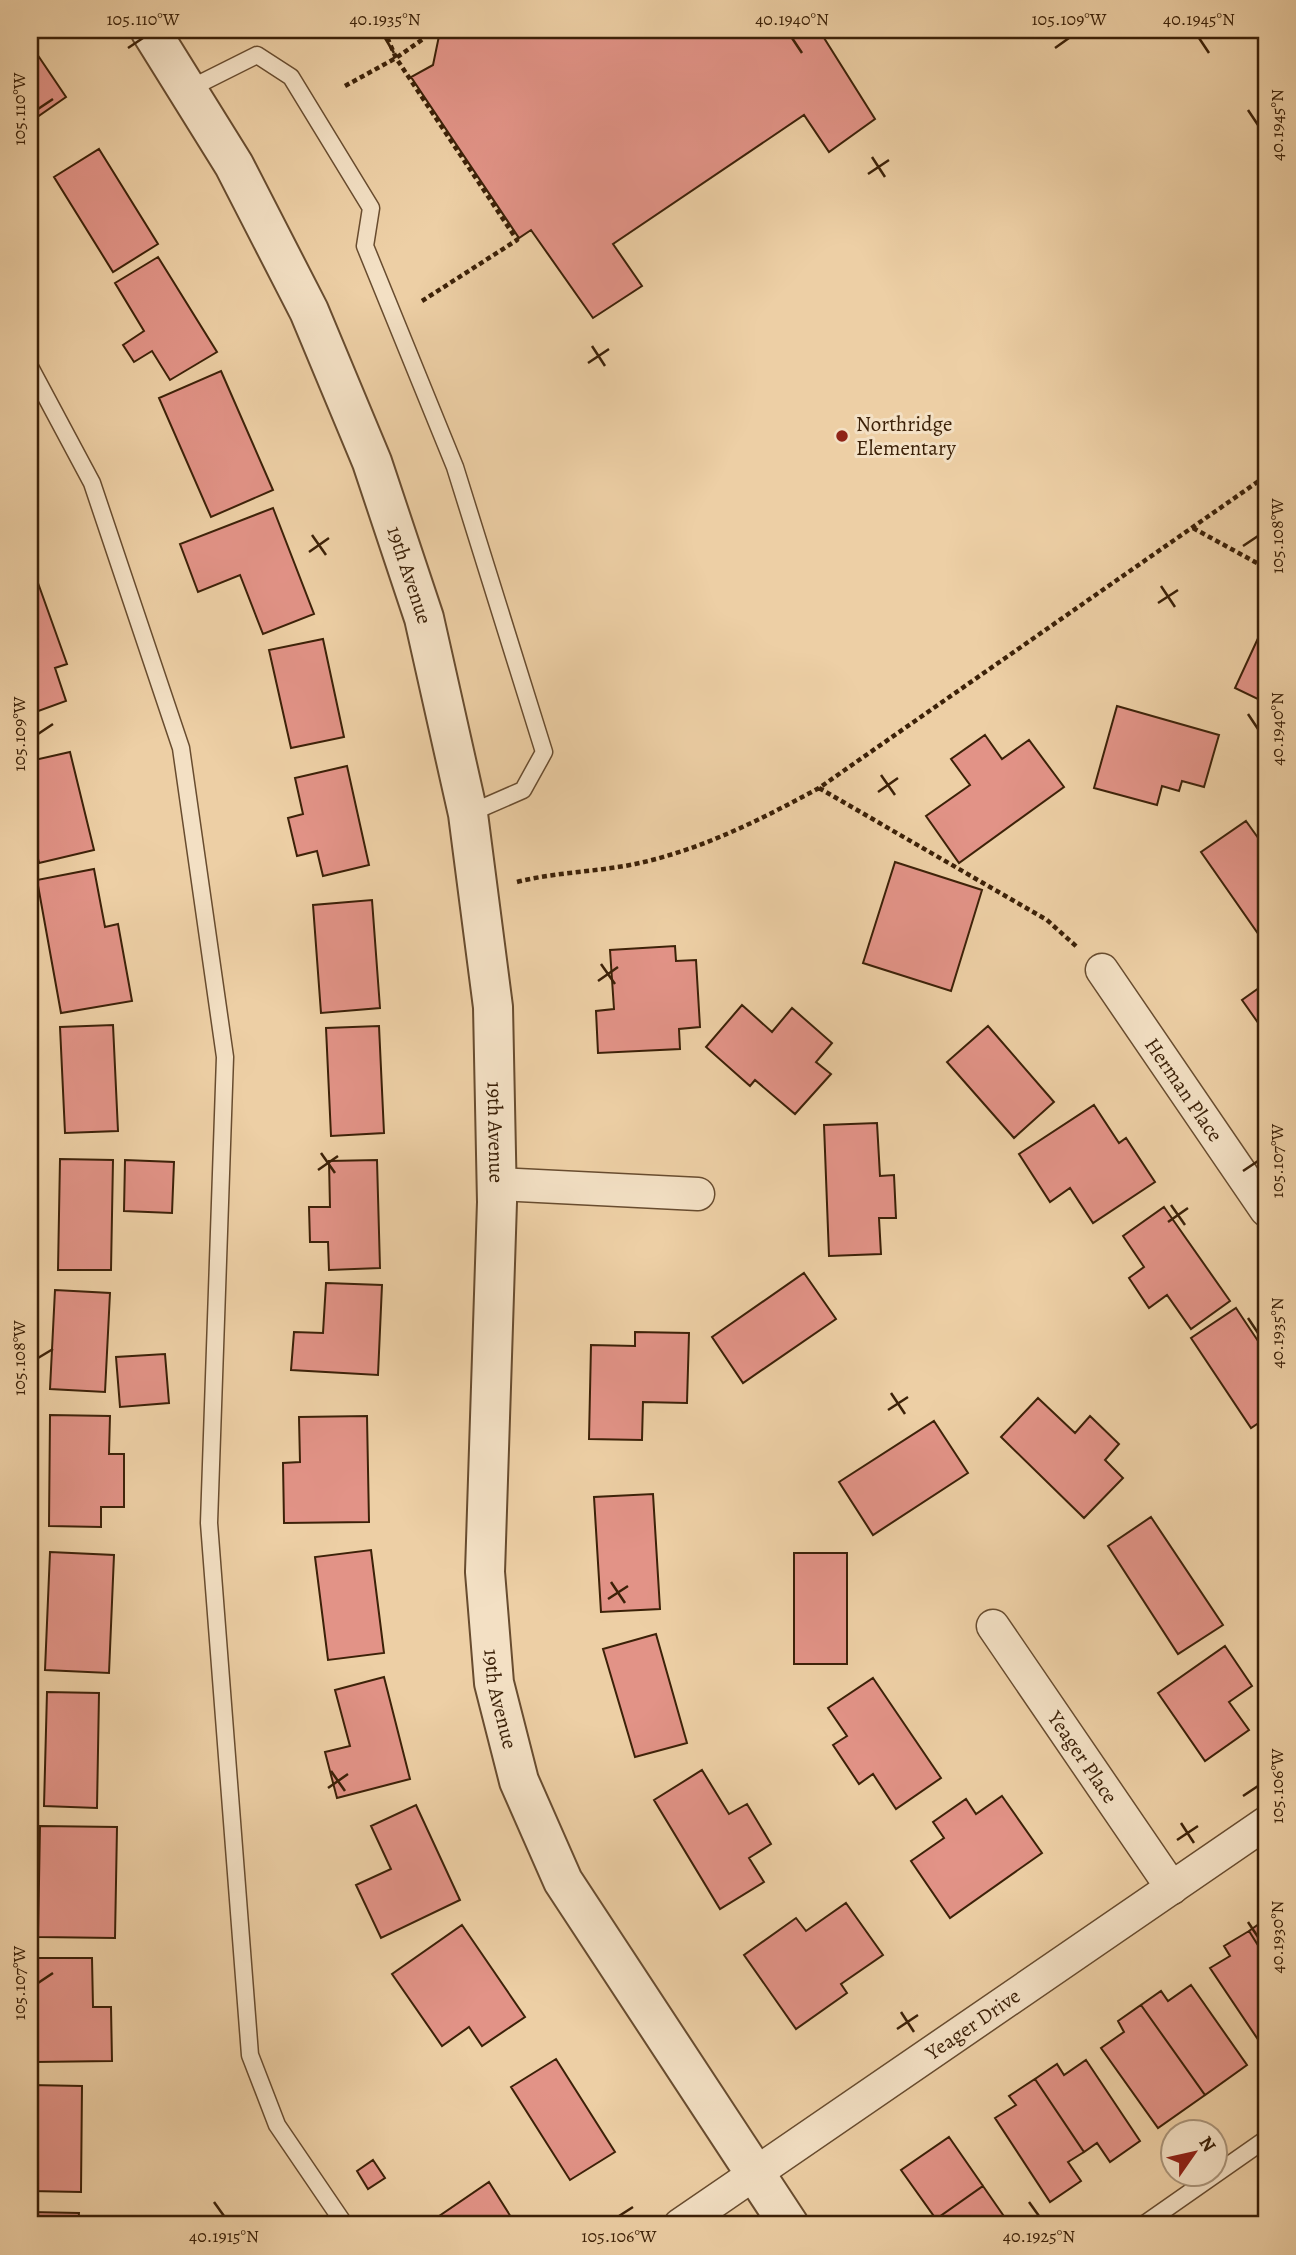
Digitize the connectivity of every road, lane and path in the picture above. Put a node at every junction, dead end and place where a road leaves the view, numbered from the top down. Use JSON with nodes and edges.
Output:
{"nodes":[{"id":1,"x":150,"y":30,"type":"edge"},
{"id":2,"x":384,"y":30,"type":"edge"},
{"id":3,"x":422,"y":39,"type":"dead end"},
{"id":4,"x":396,"y":58,"type":"junction"},
{"id":5,"x":345,"y":86,"type":"dead end"},
{"id":6,"x":187,"y":90,"type":"junction"},
{"id":7,"x":422,"y":302,"type":"dead end"},
{"id":8,"x":30,"y":367,"type":"edge"},
{"id":9,"x":1266,"y":476,"type":"edge"},
{"id":10,"x":1194,"y":528,"type":"junction"},
{"id":11,"x":1266,"y":568,"type":"edge"},
{"id":12,"x":819,"y":788,"type":"junction"},
{"id":13,"x":468,"y":814,"type":"junction"},
{"id":14,"x":479,"y":891,"type":"junction"},
{"id":15,"x":1102,"y":970,"type":"joint"},
{"id":16,"x":497,"y":1184,"type":"junction"},
{"id":17,"x":698,"y":1194,"type":"dead end"},
{"id":18,"x":1266,"y":1210,"type":"edge"},
{"id":19,"x":993,"y":1626,"type":"dead end"},
{"id":20,"x":1266,"y":1824,"type":"edge"},
{"id":21,"x":1172,"y":1888,"type":"junction"},
{"id":22,"x":1266,"y":2139,"type":"edge"},
{"id":23,"x":754,"y":2174,"type":"junction"},
{"id":24,"x":345,"y":2225,"type":"edge"},
{"id":25,"x":680,"y":2225,"type":"edge"},
{"id":26,"x":789,"y":2225,"type":"edge"},
{"id":27,"x":1143,"y":2225,"type":"edge"}],
"edges":[{"from":1,"to":6,"type":"street","name":"19th Avenue"},
{"from":2,"to":4,"type":"path"},
{"from":3,"to":4,"type":"path"},
{"from":4,"to":5,"type":"path"},
{"from":4,"to":7,"type":"path"},
{"from":6,"to":13,"type":"street","name":"19th Avenue"},
{"from":6,"to":13,"type":"lane"},
{"from":8,"to":24,"type":"lane"},
{"from":9,"to":10,"type":"path"},
{"from":10,"to":11,"type":"path"},
{"from":10,"to":12,"type":"path"},
{"from":12,"to":14,"type":"path"},
{"from":12,"to":15,"type":"path"},
{"from":13,"to":14,"type":"street","name":"19th Avenue"},
{"from":14,"to":16,"type":"street","name":"19th Avenue"},
{"from":15,"to":18,"type":"street","name":"Herman Place"},
{"from":16,"to":17,"type":"street"},
{"from":16,"to":23,"type":"street","name":"19th Avenue"},
{"from":19,"to":21,"type":"street","name":"Yeager Place"},
{"from":20,"to":21,"type":"street","name":"Yeager Drive"},
{"from":21,"to":23,"type":"street","name":"Yeager Drive"},
{"from":22,"to":27,"type":"lane"},
{"from":23,"to":25,"type":"street","name":"Yeager Drive"},
{"from":23,"to":26,"type":"street","name":"19th Avenue"}]}
